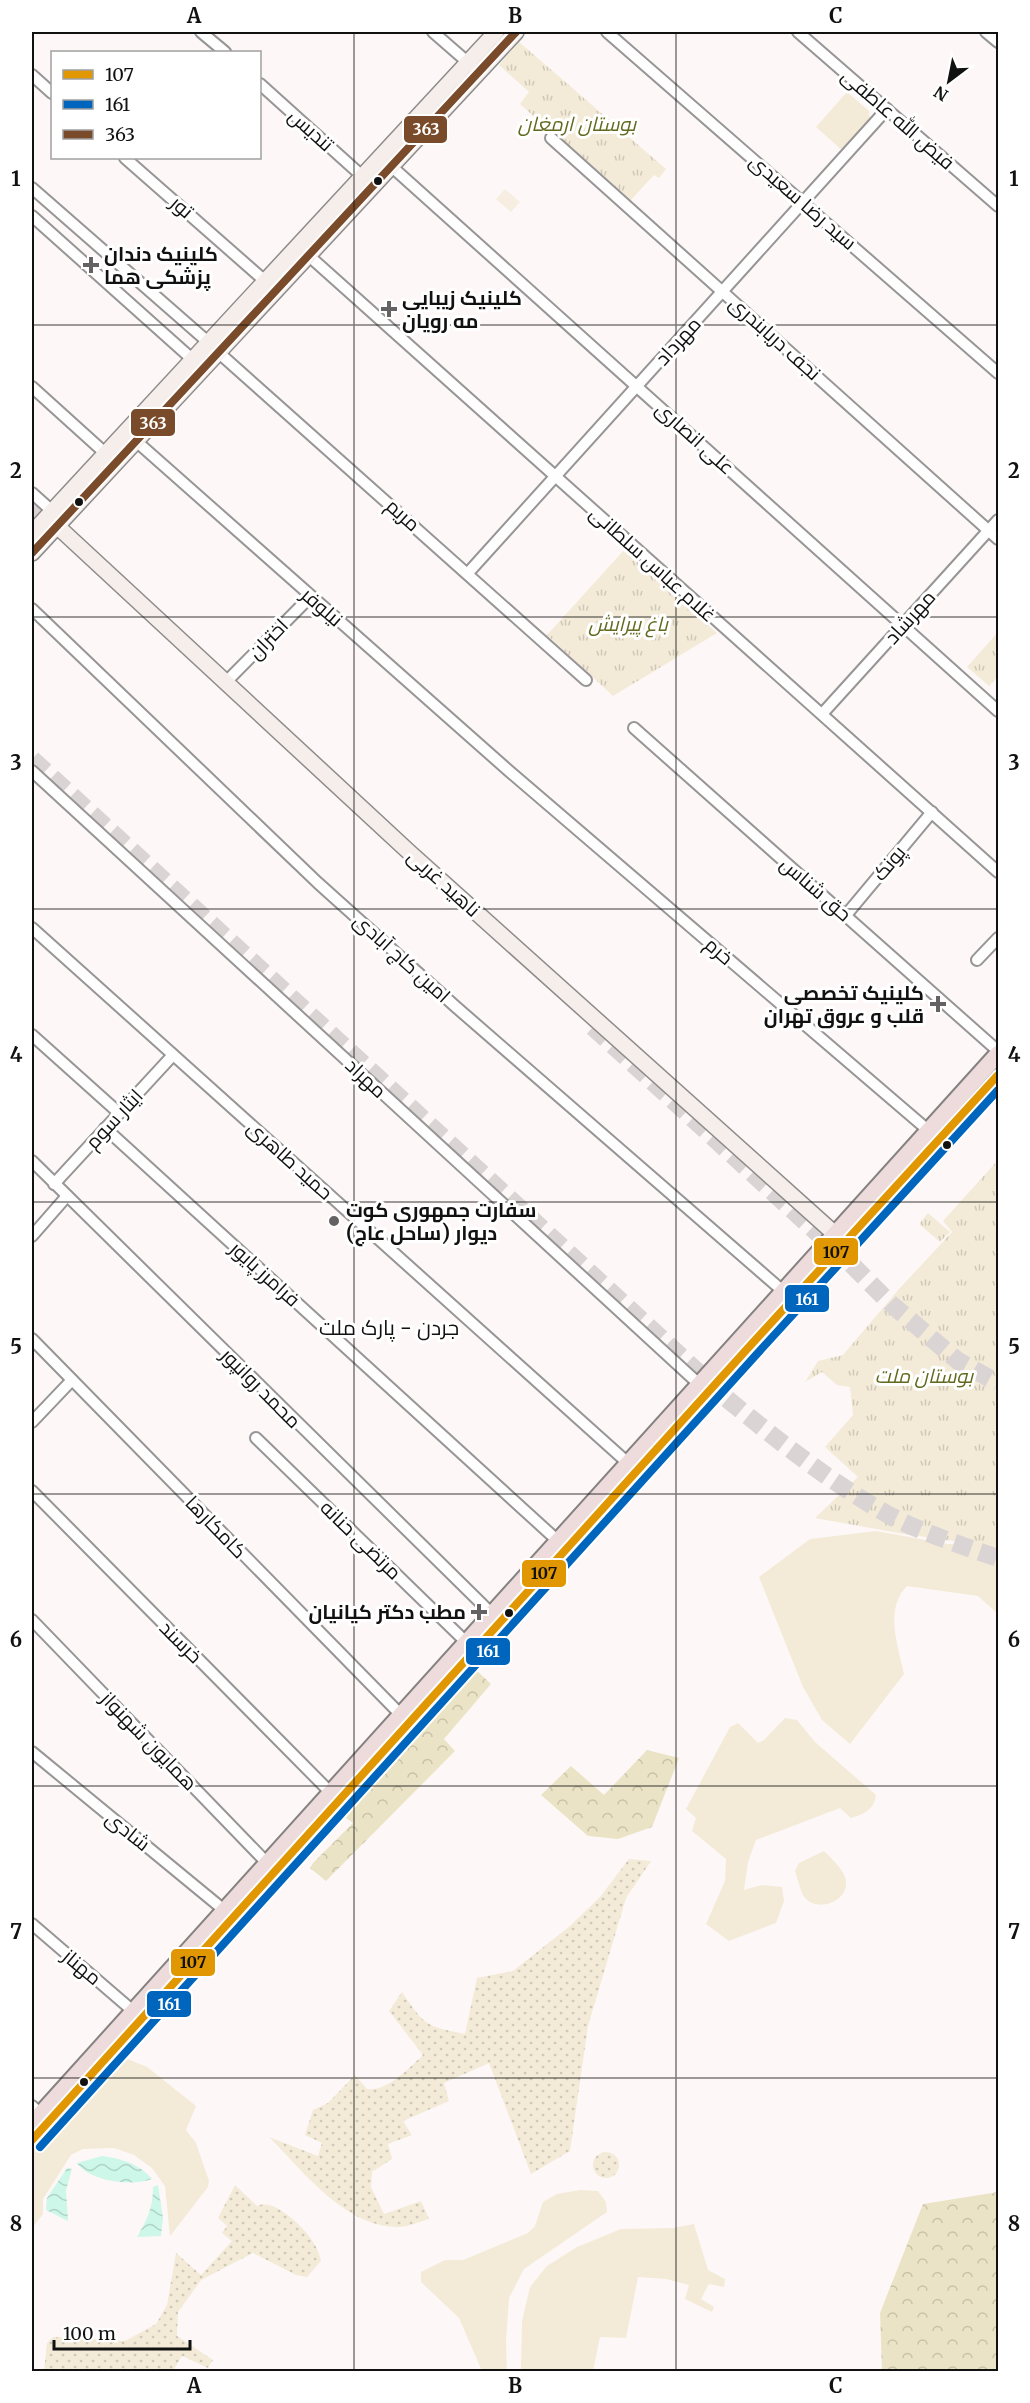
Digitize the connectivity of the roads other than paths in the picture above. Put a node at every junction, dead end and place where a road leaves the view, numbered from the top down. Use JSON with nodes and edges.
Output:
{"nodes":[{"id":1,"x":201,"y":32,"type":"edge"},
{"id":2,"x":433,"y":32,"type":"edge"},
{"id":3,"x":496,"y":32,"type":"edge"},
{"id":4,"x":516,"y":32,"type":"edge"},
{"id":5,"x":608,"y":32,"type":"edge"},
{"id":6,"x":798,"y":32,"type":"edge"},
{"id":7,"x":986,"y":32,"type":"edge"},
{"id":8,"x":999,"y":42,"type":"edge"},
{"id":9,"x":224,"y":51,"type":"edge"},
{"id":10,"x":473,"y":67,"type":"junction"},
{"id":11,"x":32,"y":75,"type":"edge"},
{"id":12,"x":261,"y":85,"type":"edge"},
{"id":13,"x":51,"y":92,"type":"edge"},
{"id":14,"x":887,"y":109,"type":"junction"},
{"id":15,"x":551,"y":138,"type":"dead end"},
{"id":16,"x":126,"y":159,"type":"edge"},
{"id":17,"x":391,"y":166,"type":"junction"},
{"id":18,"x":362,"y":176,"type":"junction"},
{"id":19,"x":32,"y":188,"type":"edge"},
{"id":20,"x":803,"y":202,"type":"junction"},
{"id":21,"x":999,"y":206,"type":"edge"},
{"id":22,"x":32,"y":216,"type":"edge"},
{"id":23,"x":93,"y":242,"type":"junction"},
{"id":24,"x":308,"y":255,"type":"junction"},
{"id":25,"x":79,"y":258,"type":"junction"},
{"id":26,"x":265,"y":281,"type":"junction"},
{"id":27,"x":723,"y":291,"type":"junction"},
{"id":28,"x":213,"y":347,"type":"junction"},
{"id":29,"x":192,"y":359,"type":"junction"},
{"id":30,"x":999,"y":373,"type":"edge"},
{"id":31,"x":32,"y":387,"type":"edge"},
{"id":32,"x":637,"y":387,"type":"junction"},
{"id":33,"x":136,"y":441,"type":"junction"},
{"id":34,"x":105,"y":453,"type":"junction"},
{"id":35,"x":556,"y":476,"type":"junction"},
{"id":36,"x":32,"y":493,"type":"edge"},
{"id":37,"x":52,"y":511,"type":"junction"},
{"id":38,"x":999,"y":520,"type":"edge"},
{"id":39,"x":57,"y":526,"type":"junction"},
{"id":40,"x":989,"y":530,"type":"junction"},
{"id":41,"x":32,"y":533,"type":"edge"},
{"id":42,"x":999,"y":539,"type":"edge"},
{"id":43,"x":32,"y":554,"type":"edge"},
{"id":44,"x":468,"y":573,"type":"junction"},
{"id":45,"x":310,"y":597,"type":"junction"},
{"id":46,"x":32,"y":609,"type":"edge"},
{"id":47,"x":903,"y":625,"type":"junction"},
{"id":48,"x":586,"y":681,"type":"dead end"},
{"id":49,"x":226,"y":682,"type":"junction"},
{"id":50,"x":999,"y":711,"type":"edge"},
{"id":51,"x":822,"y":714,"type":"junction"},
{"id":52,"x":634,"y":728,"type":"dead end"},
{"id":53,"x":32,"y":771,"type":"edge"},
{"id":54,"x":509,"y":771,"type":"joint"},
{"id":55,"x":932,"y":812,"type":"junction"},
{"id":56,"x":999,"y":872,"type":"edge"},
{"id":57,"x":846,"y":915,"type":"junction"},
{"id":58,"x":32,"y":928,"type":"edge"},
{"id":59,"x":999,"y":938,"type":"edge"},
{"id":60,"x":977,"y":960,"type":"dead end"},
{"id":61,"x":32,"y":1035,"type":"edge"},
{"id":62,"x":999,"y":1052,"type":"edge"},
{"id":63,"x":173,"y":1055,"type":"junction"},
{"id":64,"x":119,"y":1113,"type":"junction"},
{"id":65,"x":105,"y":1128,"type":"junction"},
{"id":66,"x":929,"y":1131,"type":"junction"},
{"id":67,"x":32,"y":1161,"type":"edge"},
{"id":68,"x":54,"y":1184,"type":"junction"},
{"id":69,"x":67,"y":1196,"type":"junction"},
{"id":70,"x":836,"y":1235,"type":"junction"},
{"id":71,"x":32,"y":1236,"type":"edge"},
{"id":72,"x":784,"y":1292,"type":"junction"},
{"id":73,"x":32,"y":1339,"type":"edge"},
{"id":74,"x":72,"y":1380,"type":"junction"},
{"id":75,"x":700,"y":1384,"type":"junction"},
{"id":76,"x":32,"y":1422,"type":"edge"},
{"id":77,"x":256,"y":1438,"type":"dead end"},
{"id":78,"x":629,"y":1464,"type":"junction"},
{"id":79,"x":32,"y":1491,"type":"edge"},
{"id":80,"x":558,"y":1541,"type":"junction"},
{"id":81,"x":492,"y":1614,"type":"junction"},
{"id":82,"x":32,"y":1620,"type":"edge"},
{"id":83,"x":466,"y":1642,"type":"junction"},
{"id":84,"x":400,"y":1714,"type":"junction"},
{"id":85,"x":32,"y":1752,"type":"edge"},
{"id":86,"x":330,"y":1792,"type":"junction"},
{"id":87,"x":267,"y":1863,"type":"junction"},
{"id":88,"x":224,"y":1910,"type":"junction"},
{"id":89,"x":32,"y":1924,"type":"edge"},
{"id":90,"x":133,"y":2011,"type":"junction"},
{"id":91,"x":35,"y":2115,"type":"edge"}],
"edges":[{"from":1,"to":9,"type":"street"},
{"from":2,"to":10,"type":"street"},
{"from":3,"to":10,"type":"main road"},
{"from":4,"to":10,"type":"main road"},
{"from":5,"to":20,"type":"street","name":"سید رضا سعیدی"},
{"from":6,"to":14,"type":"street","name":"فیض الله عاطفی"},
{"from":7,"to":8,"type":"street"},
{"from":10,"to":17,"type":"main road"},
{"from":10,"to":18,"type":"main road"},
{"from":11,"to":13,"type":"street"},
{"from":12,"to":18,"type":"street","name":"تندیس"},
{"from":14,"to":20,"type":"street","name":"مهرداد"},
{"from":14,"to":21,"type":"street","name":"فیض الله عاطفی"},
{"from":15,"to":27,"type":"street","name":"نجف دریابندری"},
{"from":16,"to":26,"type":"street","name":"تور"},
{"from":17,"to":24,"type":"main road"},
{"from":17,"to":32,"type":"street","name":"علی انصاری"},
{"from":18,"to":26,"type":"main road"},
{"from":19,"to":23,"type":"street","name":"مریم"},
{"from":20,"to":27,"type":"street","name":"مهرداد"},
{"from":20,"to":30,"type":"street","name":"سید رضا سعیدی"},
{"from":22,"to":25,"type":"street"},
{"from":23,"to":25,"type":"street"},
{"from":23,"to":28,"type":"street","name":"مریم"},
{"from":24,"to":28,"type":"main road"},
{"from":24,"to":35,"type":"street","name":"غلام عباس سلطانی"},
{"from":25,"to":29,"type":"street"},
{"from":26,"to":28,"type":"main road"},
{"from":27,"to":32,"type":"street","name":"مهرداد"},
{"from":27,"to":40,"type":"street","name":"نجف دریابندری"},
{"from":28,"to":29,"type":"main road"},
{"from":28,"to":33,"type":"main road"},
{"from":28,"to":44,"type":"street","name":"مریم"},
{"from":29,"to":34,"type":"main road"},
{"from":31,"to":34,"type":"street"},
{"from":32,"to":35,"type":"street","name":"مهرداد"},
{"from":32,"to":47,"type":"street","name":"علی انصاری"},
{"from":33,"to":39,"type":"main road"},
{"from":33,"to":45,"type":"street","name":"نیلوفر"},
{"from":34,"to":37,"type":"main road"},
{"from":35,"to":44,"type":"street","name":"مهرداد"},
{"from":35,"to":51,"type":"street","name":"غلام عباس سلطانی"},
{"from":36,"to":37,"type":"street"},
{"from":37,"to":41,"type":"main road"},
{"from":38,"to":40,"type":"street","name":"مهرشاد"},
{"from":39,"to":43,"type":"main road"},
{"from":39,"to":49,"type":"main road","name":"ناهید غربی"},
{"from":40,"to":42,"type":"street","name":"نجف دریابندری"},
{"from":40,"to":47,"type":"street","name":"مهرشاد"},
{"from":44,"to":48,"type":"street","name":"مریم"},
{"from":45,"to":49,"type":"street","name":"اختران"},
{"from":45,"to":54,"type":"street","name":"نیلوفر"},
{"from":46,"to":72,"type":"street","name":"امین کاج آبادی"},
{"from":47,"to":50,"type":"street","name":"علی انصاری"},
{"from":47,"to":51,"type":"street","name":"مهرشاد"},
{"from":49,"to":70,"type":"main road","name":"ناهید غربی"},
{"from":51,"to":55,"type":"street","name":"غلام عباس سلطانی"},
{"from":52,"to":57,"type":"street","name":"حق شناس"},
{"from":53,"to":75,"type":"street","name":"مهراد"},
{"from":54,"to":66,"type":"street","name":"خرم"},
{"from":55,"to":56,"type":"street","name":"غلام عباس سلطانی"},
{"from":55,"to":57,"type":"street","name":"پونک"},
{"from":57,"to":62,"type":"street","name":"حق شناس"},
{"from":58,"to":63,"type":"street","name":"حمید طاهری"},
{"from":59,"to":60,"type":"street"},
{"from":61,"to":64,"type":"street"},
{"from":62,"to":66,"type":"main road"},
{"from":63,"to":64,"type":"street","name":"ایثار سوم"},
{"from":63,"to":78,"type":"street","name":"حمید طاهری"},
{"from":64,"to":65,"type":"street","name":"ایثار سوم"},
{"from":65,"to":68,"type":"street","name":"ایثار سوم"},
{"from":65,"to":80,"type":"street","name":"فرامرز پایور"},
{"from":66,"to":70,"type":"main road"},
{"from":67,"to":68,"type":"street","name":"محمد روانپور"},
{"from":68,"to":69,"type":"street","name":"محمد روانپور"},
{"from":69,"to":71,"type":"street"},
{"from":69,"to":81,"type":"street","name":"محمد روانپور"},
{"from":70,"to":72,"type":"main road"},
{"from":72,"to":75,"type":"main road"},
{"from":73,"to":74,"type":"street","name":"کامکارها"},
{"from":74,"to":76,"type":"street"},
{"from":74,"to":84,"type":"street","name":"کامکارها"},
{"from":75,"to":78,"type":"main road"},
{"from":77,"to":83,"type":"street","name":"مرتضی حنانه"},
{"from":78,"to":80,"type":"main road"},
{"from":79,"to":86,"type":"street","name":"خرسند"},
{"from":80,"to":81,"type":"main road"},
{"from":81,"to":83,"type":"main road"},
{"from":82,"to":87,"type":"street","name":"همایون شهنواز"},
{"from":83,"to":84,"type":"main road"},
{"from":84,"to":86,"type":"main road"},
{"from":85,"to":88,"type":"street","name":"شادی"},
{"from":86,"to":87,"type":"main road"},
{"from":87,"to":88,"type":"main road"},
{"from":88,"to":90,"type":"main road"},
{"from":89,"to":90,"type":"street","name":"مهناز"},
{"from":90,"to":91,"type":"main road"}]}
